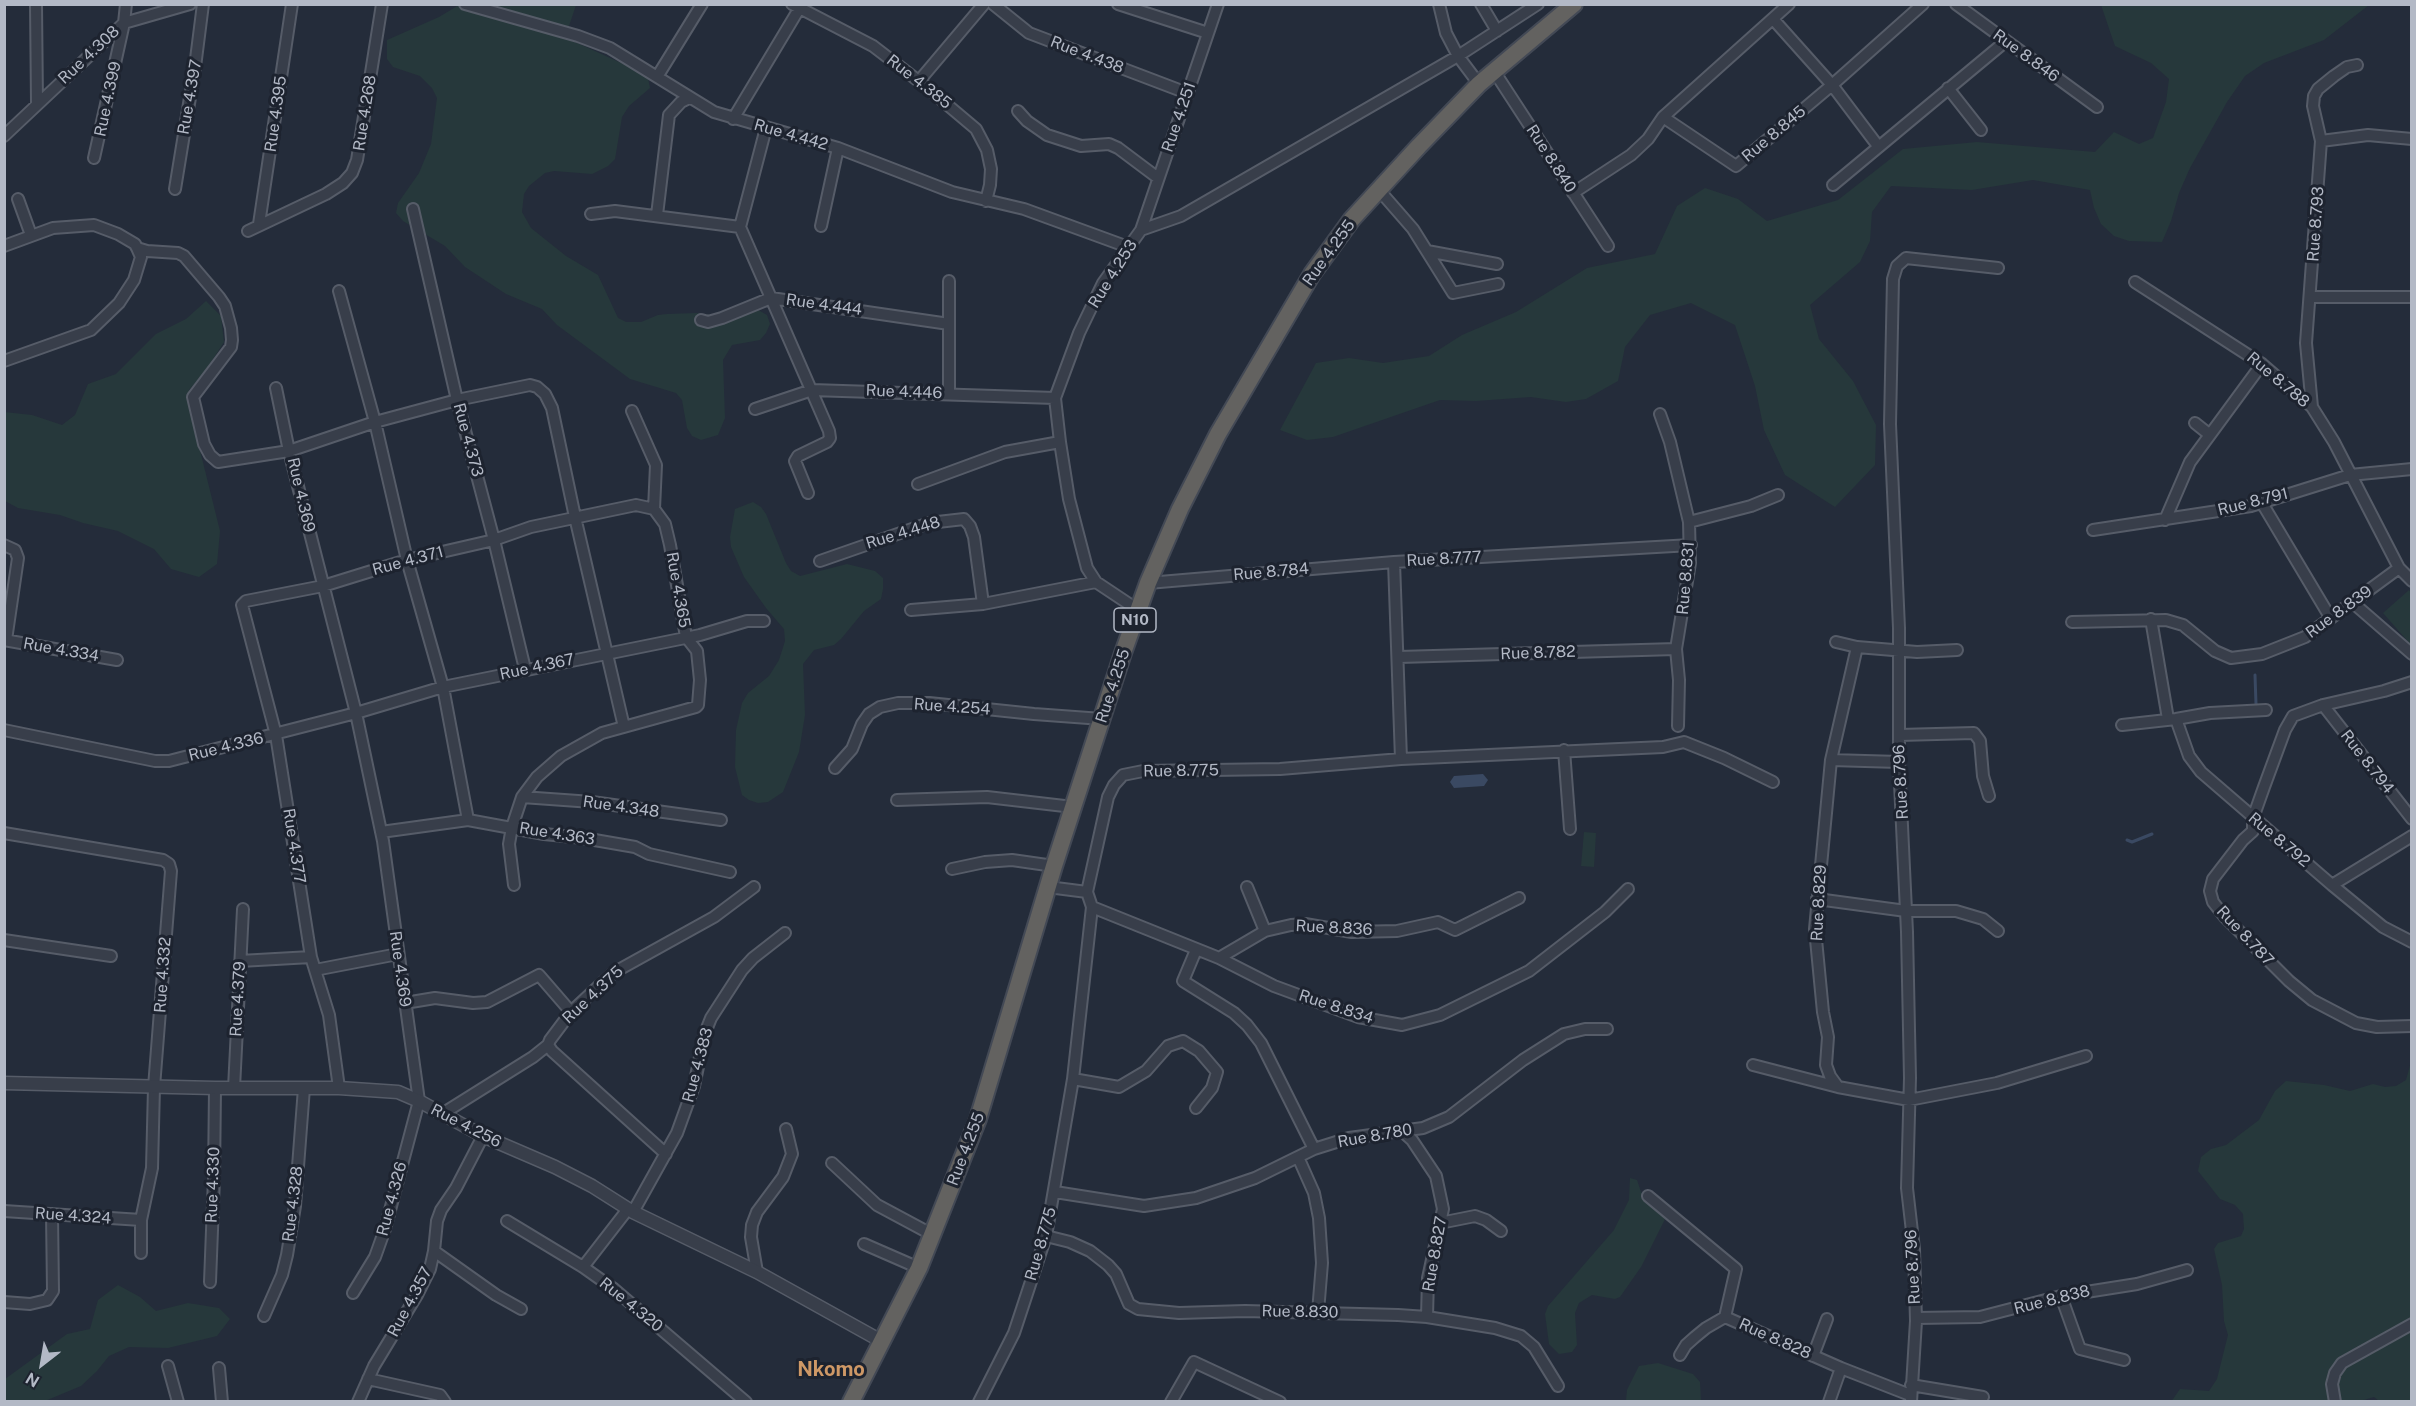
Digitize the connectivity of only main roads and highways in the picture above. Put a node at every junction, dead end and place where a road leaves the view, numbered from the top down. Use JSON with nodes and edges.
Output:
{"nodes":[{"id":1,"x":1564,"y":7,"type":"edge"},
{"id":2,"x":851,"y":1401,"type":"edge"}],
"edges":[{"from":1,"to":2,"type":"highway","name":"Rue 4.255","number":"N10"}]}
